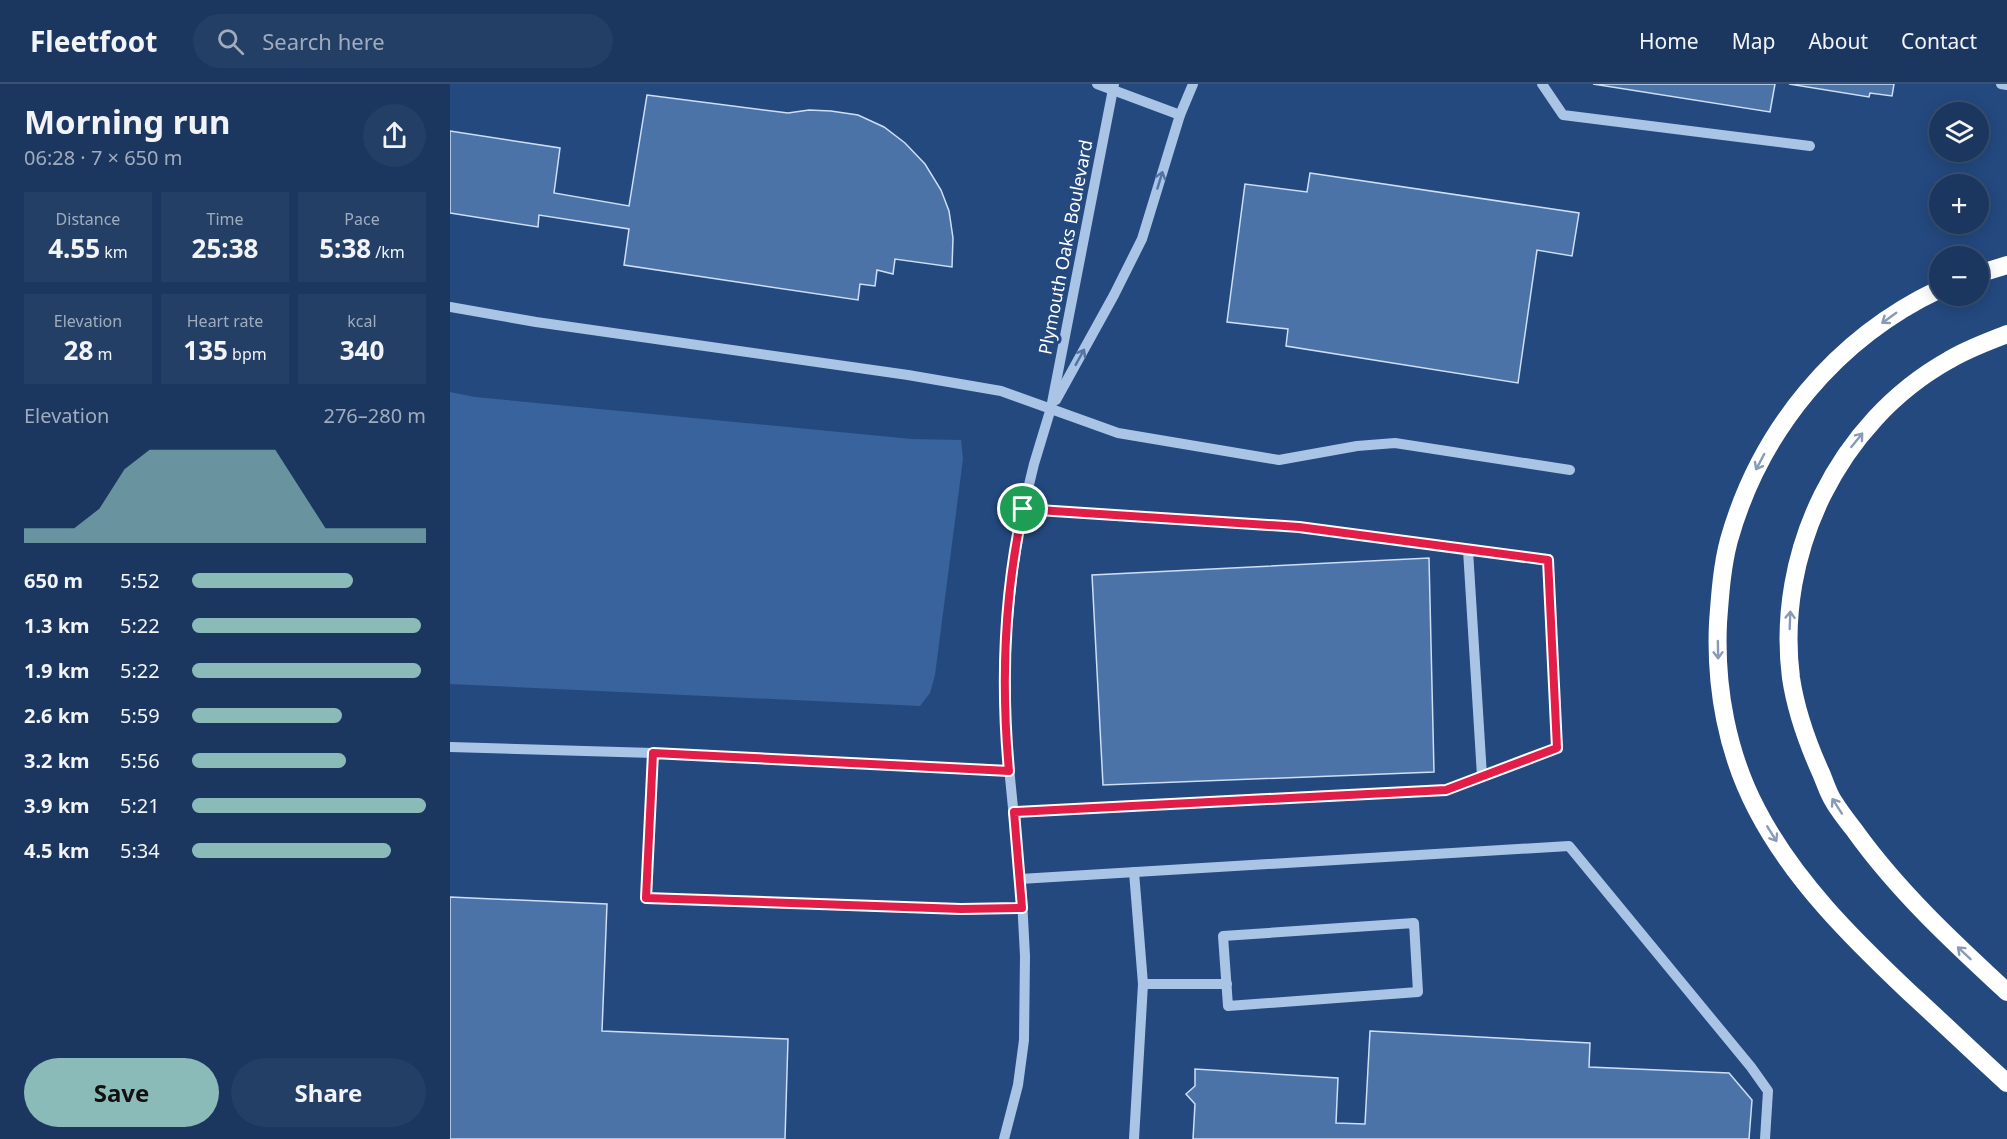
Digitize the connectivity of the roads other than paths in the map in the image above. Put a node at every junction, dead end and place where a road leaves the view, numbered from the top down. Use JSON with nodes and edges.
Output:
{"nodes":[{"id":1,"x":1097,"y":84,"type":"edge"},
{"id":2,"x":1193,"y":84,"type":"edge"},
{"id":3,"x":1542,"y":84,"type":"edge"},
{"id":4,"x":2001,"y":84,"type":"edge"},
{"id":5,"x":2007,"y":85,"type":"edge"},
{"id":6,"x":1113,"y":87,"type":"edge"},
{"id":7,"x":1180,"y":115,"type":"junction"},
{"id":8,"x":1810,"y":146,"type":"dead end"},
{"id":9,"x":2007,"y":265,"type":"edge"},
{"id":10,"x":1989,"y":271,"type":"edge"},
{"id":11,"x":1929,"y":295,"type":"edge"},
{"id":12,"x":450,"y":307,"type":"edge"},
{"id":13,"x":2007,"y":334,"type":"edge"},
{"id":14,"x":1051,"y":408,"type":"junction"},
{"id":15,"x":1570,"y":470,"type":"dead end"},
{"id":16,"x":1023,"y":509,"type":"junction"},
{"id":17,"x":1468,"y":550,"type":"junction"},
{"id":18,"x":450,"y":747,"type":"edge"},
{"id":19,"x":653,"y":753,"type":"junction"},
{"id":20,"x":1009,"y":771,"type":"junction"},
{"id":21,"x":1482,"y":776,"type":"junction"},
{"id":22,"x":1014,"y":812,"type":"junction"},
{"id":23,"x":1134,"y":872,"type":"junction"},
{"id":24,"x":1020,"y":879,"type":"junction"},
{"id":25,"x":1022,"y":908,"type":"junction"},
{"id":26,"x":1143,"y":984,"type":"junction"},
{"id":27,"x":1227,"y":984,"type":"junction"},
{"id":28,"x":2007,"y":992,"type":"edge"},
{"id":29,"x":2007,"y":1083,"type":"edge"},
{"id":30,"x":1004,"y":1139,"type":"edge"},
{"id":31,"x":1134,"y":1139,"type":"edge"},
{"id":32,"x":1766,"y":1139,"type":"edge"}],
"edges":[{"from":1,"to":6,"type":"street"},
{"from":2,"to":7,"type":"street","name":"Plymouth Oaks Boulevard"},
{"from":3,"to":8,"type":"street"},
{"from":4,"to":5,"type":"street"},
{"from":6,"to":7,"type":"street"},
{"from":6,"to":14,"type":"street","name":"Plymouth Oaks Boulevard"},
{"from":14,"to":7,"type":"street","name":"Plymouth Oaks Boulevard","one_way":true},
{"from":9,"to":10,"type":"highway"},
{"from":11,"to":29,"type":"highway","one_way":true},
{"from":12,"to":14,"type":"street"},
{"from":28,"to":13,"type":"highway","one_way":true},
{"from":14,"to":15,"type":"street"},
{"from":14,"to":16,"type":"street","name":"Plymouth Oaks Boulevard"},
{"from":16,"to":17,"type":"street"},
{"from":16,"to":20,"type":"street","name":"Plymouth Oaks Boulevard"},
{"from":17,"to":21,"type":"street"},
{"from":17,"to":21,"type":"street"},
{"from":18,"to":19,"type":"street"},
{"from":19,"to":20,"type":"street"},
{"from":19,"to":25,"type":"street"},
{"from":20,"to":22,"type":"street","name":"Plymouth Oaks Boulevard"},
{"from":21,"to":22,"type":"street"},
{"from":22,"to":24,"type":"street","name":"Plymouth Oaks Boulevard"},
{"from":23,"to":24,"type":"street"},
{"from":23,"to":26,"type":"street"},
{"from":23,"to":32,"type":"street"},
{"from":24,"to":25,"type":"street","name":"Plymouth Oaks Boulevard"},
{"from":25,"to":30,"type":"street","name":"Plymouth Oaks Boulevard"},
{"from":26,"to":27,"type":"street"},
{"from":26,"to":31,"type":"street"},
{"from":27,"to":27,"type":"street"}]}
